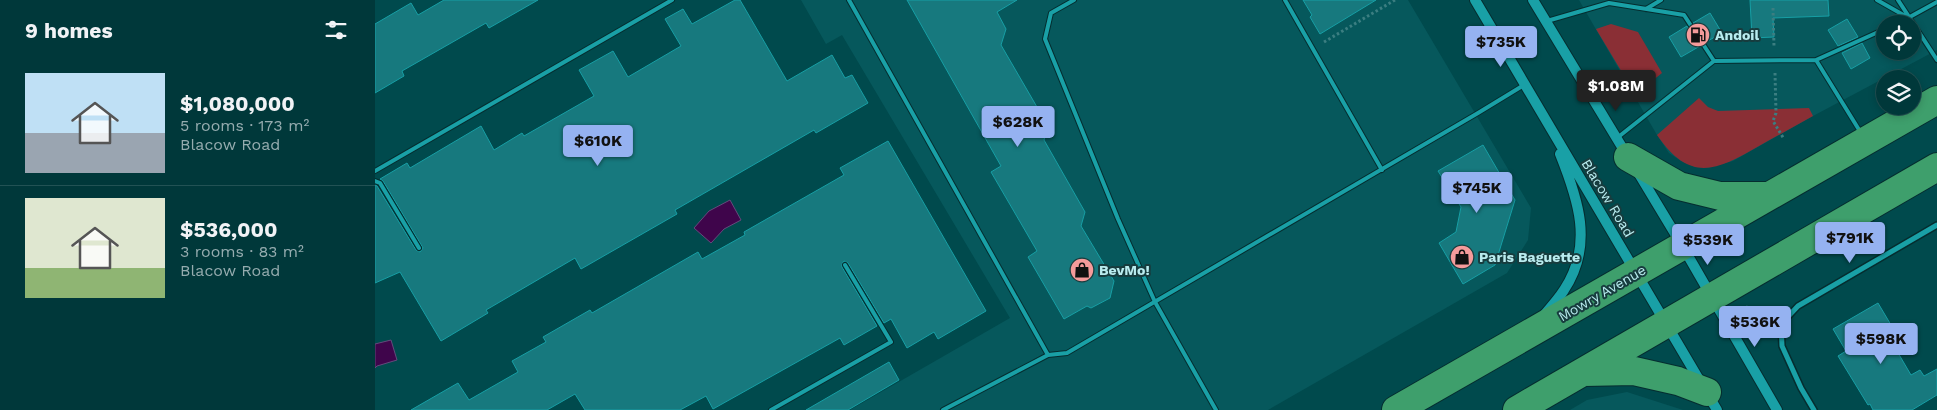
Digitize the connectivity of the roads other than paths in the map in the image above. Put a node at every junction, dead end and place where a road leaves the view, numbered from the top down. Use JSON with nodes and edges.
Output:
{"nodes":[{"id":1,"x":672,"y":0,"type":"edge"},
{"id":2,"x":849,"y":0,"type":"edge"},
{"id":3,"x":1074,"y":0,"type":"edge"},
{"id":4,"x":1285,"y":0,"type":"edge"},
{"id":5,"x":1475,"y":0,"type":"edge"},
{"id":6,"x":1533,"y":0,"type":"edge"},
{"id":7,"x":1615,"y":0,"type":"edge"},
{"id":8,"x":1661,"y":0,"type":"edge"},
{"id":9,"x":1877,"y":0,"type":"edge"},
{"id":10,"x":1900,"y":1,"type":"edge"},
{"id":11,"x":1937,"y":2,"type":"edge"},
{"id":12,"x":1609,"y":3,"type":"junction"},
{"id":13,"x":1646,"y":9,"type":"junction"},
{"id":14,"x":1904,"y":15,"type":"edge"},
{"id":15,"x":1907,"y":15,"type":"edge"},
{"id":16,"x":1914,"y":15,"type":"edge"},
{"id":17,"x":1546,"y":21,"type":"junction"},
{"id":18,"x":1876,"y":33,"type":"edge"},
{"id":19,"x":1921,"y":36,"type":"edge"},
{"id":20,"x":1815,"y":60,"type":"junction"},
{"id":21,"x":1937,"y":60,"type":"edge"},
{"id":22,"x":1714,"y":62,"type":"junction"},
{"id":23,"x":1525,"y":84,"type":"junction"},
{"id":24,"x":1937,"y":100,"type":"edge"},
{"id":25,"x":1549,"y":126,"type":"junction"},
{"id":26,"x":1866,"y":141,"type":"junction"},
{"id":27,"x":1622,"y":148,"type":"junction"},
{"id":28,"x":1937,"y":166,"type":"edge"},
{"id":29,"x":1382,"y":170,"type":"junction"},
{"id":30,"x":375,"y":171,"type":"edge"},
{"id":31,"x":375,"y":181,"type":"edge"},
{"id":32,"x":1771,"y":196,"type":"junction"},
{"id":33,"x":1937,"y":225,"type":"edge"},
{"id":34,"x":1683,"y":247,"type":"junction"},
{"id":35,"x":419,"y":248,"type":"dead end"},
{"id":36,"x":845,"y":264,"type":"dead end"},
{"id":37,"x":1637,"y":273,"type":"junction"},
{"id":38,"x":1712,"y":298,"type":"junction"},
{"id":39,"x":1155,"y":302,"type":"junction"},
{"id":40,"x":1667,"y":324,"type":"junction"},
{"id":41,"x":1530,"y":334,"type":"junction"},
{"id":42,"x":1048,"y":355,"type":"junction"},
{"id":43,"x":1583,"y":372,"type":"junction"},
{"id":44,"x":1712,"y":401,"type":"edge"},
{"id":45,"x":771,"y":410,"type":"edge"},
{"id":46,"x":943,"y":410,"type":"edge"},
{"id":47,"x":1216,"y":410,"type":"edge"},
{"id":48,"x":1397,"y":410,"type":"edge"},
{"id":49,"x":1517,"y":410,"type":"edge"},
{"id":50,"x":1777,"y":410,"type":"edge"},
{"id":51,"x":1814,"y":410,"type":"edge"}],
"edges":[{"from":1,"to":30,"type":"lane"},
{"from":2,"to":42,"type":"lane"},
{"from":3,"to":39,"type":"lane"},
{"from":4,"to":29,"type":"lane"},
{"from":5,"to":23,"type":"main road","name":"Blacow Road"},
{"from":6,"to":17,"type":"main road"},
{"from":7,"to":12,"type":"lane"},
{"from":8,"to":13,"type":"lane"},
{"from":9,"to":14,"type":"lane"},
{"from":10,"to":15,"type":"lane"},
{"from":11,"to":16,"type":"lane"},
{"from":12,"to":13,"type":"lane"},
{"from":12,"to":17,"type":"lane"},
{"from":13,"to":22,"type":"lane"},
{"from":17,"to":27,"type":"main road"},
{"from":18,"to":20,"type":"lane"},
{"from":19,"to":21,"type":"lane"},
{"from":20,"to":22,"type":"lane"},
{"from":20,"to":26,"type":"lane"},
{"from":22,"to":27,"type":"lane"},
{"from":23,"to":25,"type":"main road","name":"Blacow Road"},
{"from":23,"to":29,"type":"lane"},
{"from":24,"to":26,"type":"main road","name":"Mowry Avenue"},
{"from":25,"to":37,"type":"main road","name":"Blacow Road"},
{"from":25,"to":41,"type":"main road"},
{"from":26,"to":32,"type":"main road","name":"Mowry Avenue"},
{"from":27,"to":32,"type":"main road"},
{"from":27,"to":34,"type":"main road"},
{"from":28,"to":38,"type":"main road"},
{"from":29,"to":39,"type":"lane"},
{"from":31,"to":35,"type":"lane"},
{"from":32,"to":34,"type":"main road","name":"Mowry Avenue"},
{"from":33,"to":51,"type":"street"},
{"from":34,"to":37,"type":"main road","name":"Mowry Avenue"},
{"from":34,"to":38,"type":"main road"},
{"from":36,"to":45,"type":"lane"},
{"from":37,"to":40,"type":"main road","name":"Blacow Road"},
{"from":37,"to":41,"type":"main road","name":"Mowry Avenue"},
{"from":38,"to":40,"type":"main road"},
{"from":38,"to":50,"type":"main road"},
{"from":39,"to":42,"type":"lane"},
{"from":39,"to":47,"type":"lane"},
{"from":40,"to":43,"type":"main road"},
{"from":40,"to":44,"type":"main road","name":"Blacow Road"},
{"from":41,"to":48,"type":"main road","name":"Mowry Avenue"},
{"from":42,"to":46,"type":"lane"},
{"from":43,"to":44,"type":"main road"},
{"from":43,"to":49,"type":"main road"}]}
